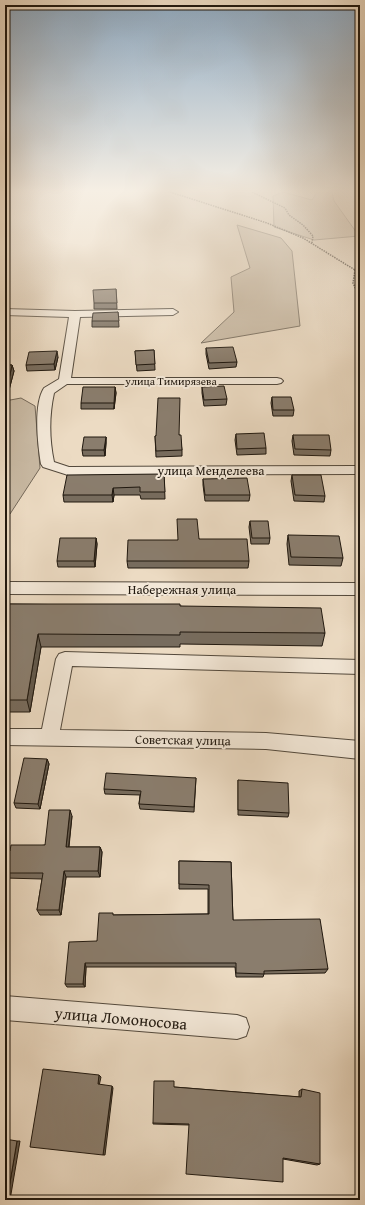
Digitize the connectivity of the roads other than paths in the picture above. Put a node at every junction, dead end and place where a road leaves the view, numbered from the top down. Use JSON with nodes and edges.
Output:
{"nodes":[{"id":1,"x":5,"y":312,"type":"edge"},
{"id":2,"x":173,"y":312,"type":"dead end"},
{"id":3,"x":75,"y":314,"type":"junction"},
{"id":4,"x":64,"y":381,"type":"junction"},
{"id":5,"x":277,"y":381,"type":"dead end"},
{"id":6,"x":357,"y":470,"type":"edge"},
{"id":7,"x":5,"y":588,"type":"edge"},
{"id":8,"x":360,"y":589,"type":"edge"},
{"id":9,"x":360,"y":667,"type":"edge"},
{"id":10,"x":5,"y":737,"type":"edge"},
{"id":11,"x":49,"y":738,"type":"junction"},
{"id":12,"x":360,"y":750,"type":"edge"},
{"id":13,"x":5,"y":1008,"type":"edge"},
{"id":14,"x":237,"y":1027,"type":"dead end"}],
"edges":[{"from":1,"to":3,"type":"street"},
{"from":2,"to":3,"type":"street"},
{"from":3,"to":4,"type":"street"},
{"from":4,"to":5,"type":"street","name":"улица Тимирязева"},
{"from":4,"to":6,"type":"street","name":"улица Менделеева"},
{"from":7,"to":8,"type":"street","name":"Набережная улица"},
{"from":9,"to":11,"type":"street"},
{"from":10,"to":11,"type":"street","name":"Советская улица"},
{"from":11,"to":12,"type":"street","name":"Советская улица"},
{"from":13,"to":14,"type":"street","name":"улица Ломоносова"}]}
